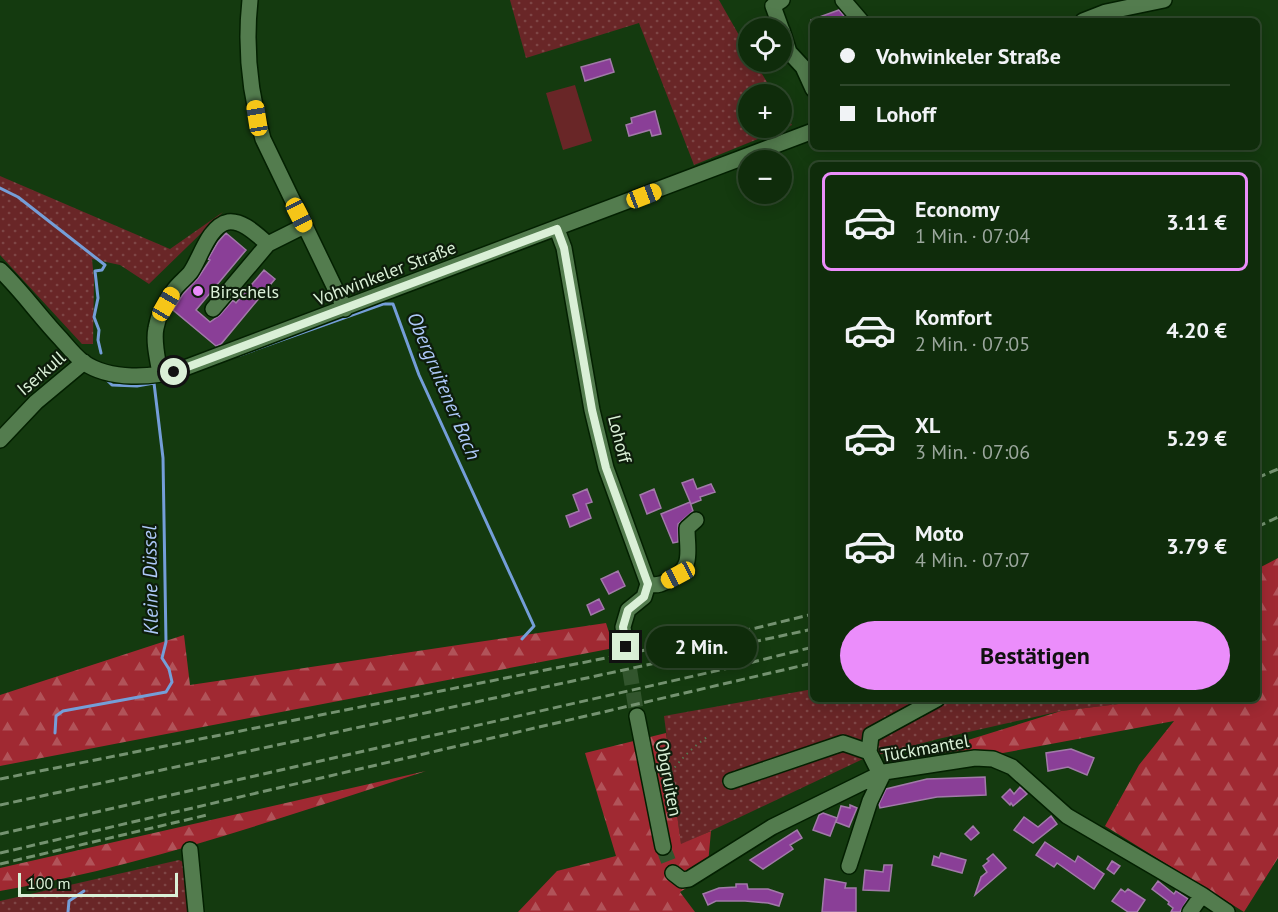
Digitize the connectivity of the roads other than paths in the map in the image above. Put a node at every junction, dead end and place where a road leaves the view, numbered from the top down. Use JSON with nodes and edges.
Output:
{"nodes":[{"id":1,"x":250,"y":0,"type":"edge"},
{"id":2,"x":782,"y":0,"type":"edge"},
{"id":3,"x":843,"y":0,"type":"edge"},
{"id":4,"x":1164,"y":0,"type":"edge"},
{"id":5,"x":777,"y":18,"type":"edge"},
{"id":6,"x":858,"y":18,"type":"edge"},
{"id":7,"x":1092,"y":18,"type":"edge"},
{"id":8,"x":792,"y":55,"type":"edge"},
{"id":9,"x":810,"y":82,"type":"edge"},
{"id":10,"x":810,"y":132,"type":"edge"},
{"id":11,"x":304,"y":226,"type":"junction"},
{"id":12,"x":557,"y":229,"type":"junction"},
{"id":13,"x":268,"y":244,"type":"junction"},
{"id":14,"x":0,"y":270,"type":"edge"},
{"id":15,"x":213,"y":309,"type":"dead end"},
{"id":16,"x":345,"y":309,"type":"junction"},
{"id":17,"x":84,"y":362,"type":"junction"},
{"id":18,"x":160,"y":374,"type":"junction"},
{"id":19,"x":0,"y":440,"type":"edge"},
{"id":20,"x":696,"y":520,"type":"dead end"},
{"id":21,"x":648,"y":584,"type":"junction"},
{"id":22,"x":626,"y":647,"type":"tunnel mouth"},
{"id":23,"x":932,"y":702,"type":"edge"},
{"id":24,"x":637,"y":716,"type":"tunnel mouth"},
{"id":25,"x":869,"y":752,"type":"junction"},
{"id":26,"x":882,"y":773,"type":"junction"},
{"id":27,"x":731,"y":781,"type":"dead end"},
{"id":28,"x":663,"y":847,"type":"tunnel mouth"},
{"id":29,"x":190,"y":850,"type":"dead end"},
{"id":30,"x":849,"y":866,"type":"dead end"},
{"id":31,"x":678,"y":876,"type":"dead end"},
{"id":32,"x":1202,"y":895,"type":"junction"},
{"id":33,"x":196,"y":912,"type":"edge"},
{"id":34,"x":1190,"y":912,"type":"edge"},
{"id":35,"x":1227,"y":912,"type":"edge"}],
"edges":[{"from":1,"to":11,"type":"street"},
{"from":2,"to":5,"type":"street"},
{"from":3,"to":6,"type":"street"},
{"from":4,"to":7,"type":"street"},
{"from":8,"to":9,"type":"street"},
{"from":10,"to":12,"type":"street","name":"Vohwinkeler Straße"},
{"from":11,"to":13,"type":"street"},
{"from":11,"to":16,"type":"street"},
{"from":12,"to":16,"type":"street","name":"Vohwinkeler Straße"},
{"from":12,"to":21,"type":"street","name":"Lohoff"},
{"from":13,"to":15,"type":"street"},
{"from":13,"to":18,"type":"street"},
{"from":14,"to":17,"type":"street","name":"Vohwinkeler Straße"},
{"from":16,"to":18,"type":"street","name":"Vohwinkeler Straße"},
{"from":17,"to":18,"type":"street","name":"Vohwinkeler Straße"},
{"from":17,"to":19,"type":"street","name":"Iserkull"},
{"from":20,"to":21,"type":"street"},
{"from":21,"to":22,"type":"street"},
{"from":23,"to":25,"type":"street"},
{"from":24,"to":28,"type":"street","name":"Obgruiten"},
{"from":25,"to":26,"type":"street"},
{"from":25,"to":27,"type":"street"},
{"from":26,"to":30,"type":"street"},
{"from":26,"to":31,"type":"street","name":"Tückmantel"},
{"from":26,"to":32,"type":"street","name":"Tückmantel"},
{"from":29,"to":33,"type":"street"},
{"from":32,"to":34,"type":"street"},
{"from":32,"to":35,"type":"street","name":"Tückmantel"}]}
